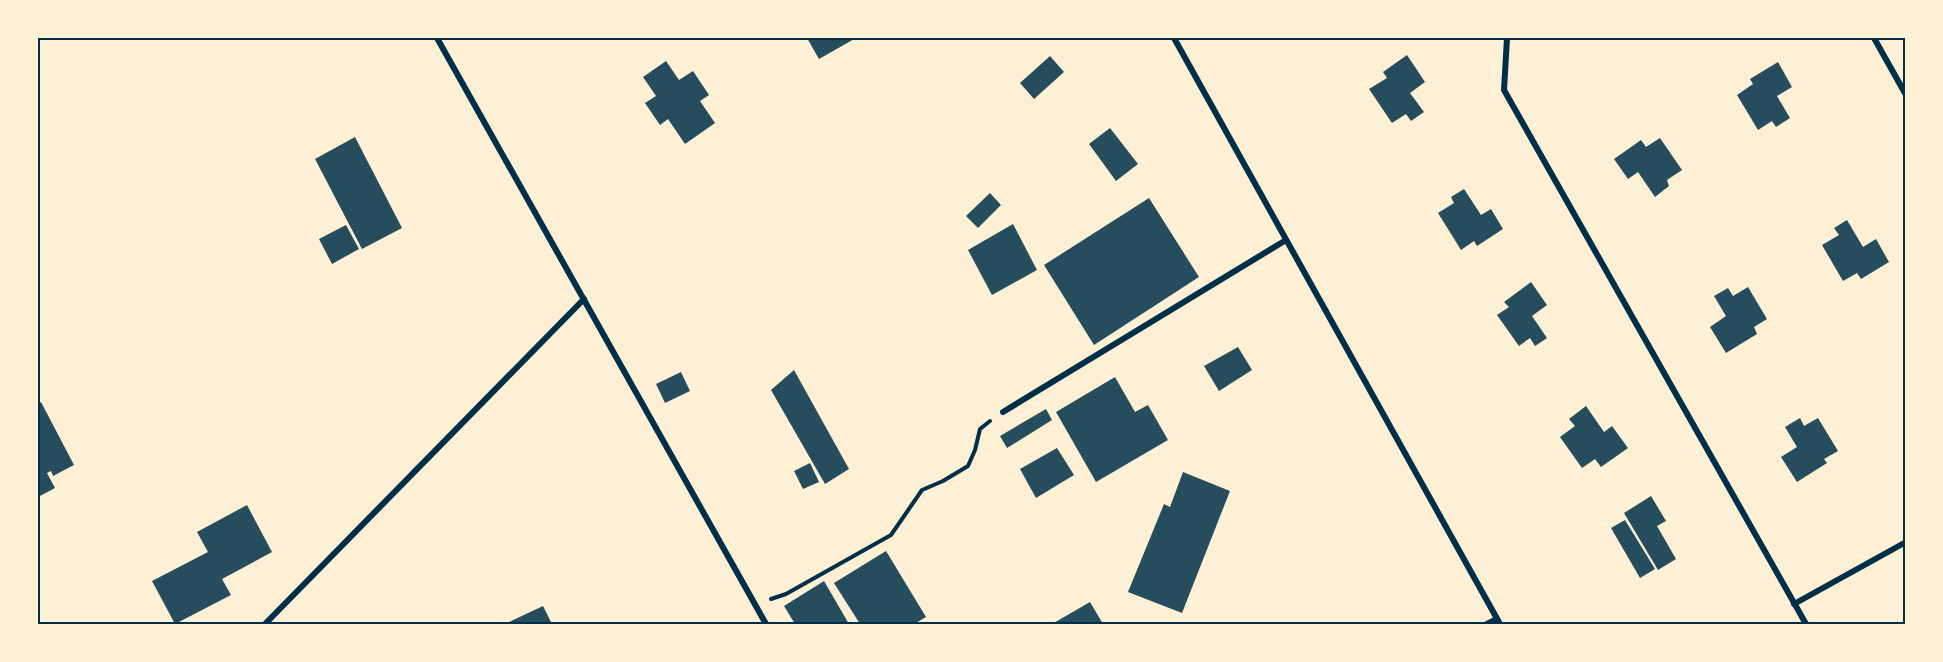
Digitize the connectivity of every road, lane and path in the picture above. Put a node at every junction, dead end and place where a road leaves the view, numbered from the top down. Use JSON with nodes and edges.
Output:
{"nodes":[{"id":1,"x":437,"y":38,"type":"edge"},
{"id":2,"x":1174,"y":38,"type":"edge"},
{"id":3,"x":1507,"y":38,"type":"edge"},
{"id":4,"x":1874,"y":38,"type":"edge"},
{"id":5,"x":1905,"y":95,"type":"edge"},
{"id":6,"x":1286,"y":240,"type":"junction"},
{"id":7,"x":584,"y":299,"type":"junction"},
{"id":8,"x":1003,"y":412,"type":"joint"},
{"id":9,"x":1905,"y":542,"type":"edge"},
{"id":10,"x":754,"y":603,"type":"junction"},
{"id":11,"x":1794,"y":603,"type":"junction"},
{"id":12,"x":1499,"y":622,"type":"edge"},
{"id":13,"x":265,"y":624,"type":"edge"},
{"id":14,"x":766,"y":624,"type":"edge"},
{"id":15,"x":1487,"y":624,"type":"edge"},
{"id":16,"x":1806,"y":624,"type":"edge"}],
"edges":[{"from":1,"to":7,"type":"street"},
{"from":2,"to":6,"type":"street"},
{"from":3,"to":11,"type":"street"},
{"from":4,"to":5,"type":"street"},
{"from":6,"to":8,"type":"street"},
{"from":6,"to":12,"type":"street"},
{"from":7,"to":10,"type":"street"},
{"from":7,"to":13,"type":"street"},
{"from":8,"to":10,"type":"path"},
{"from":9,"to":11,"type":"street"},
{"from":10,"to":14,"type":"street"},
{"from":11,"to":16,"type":"street"},
{"from":12,"to":15,"type":"street"}]}
